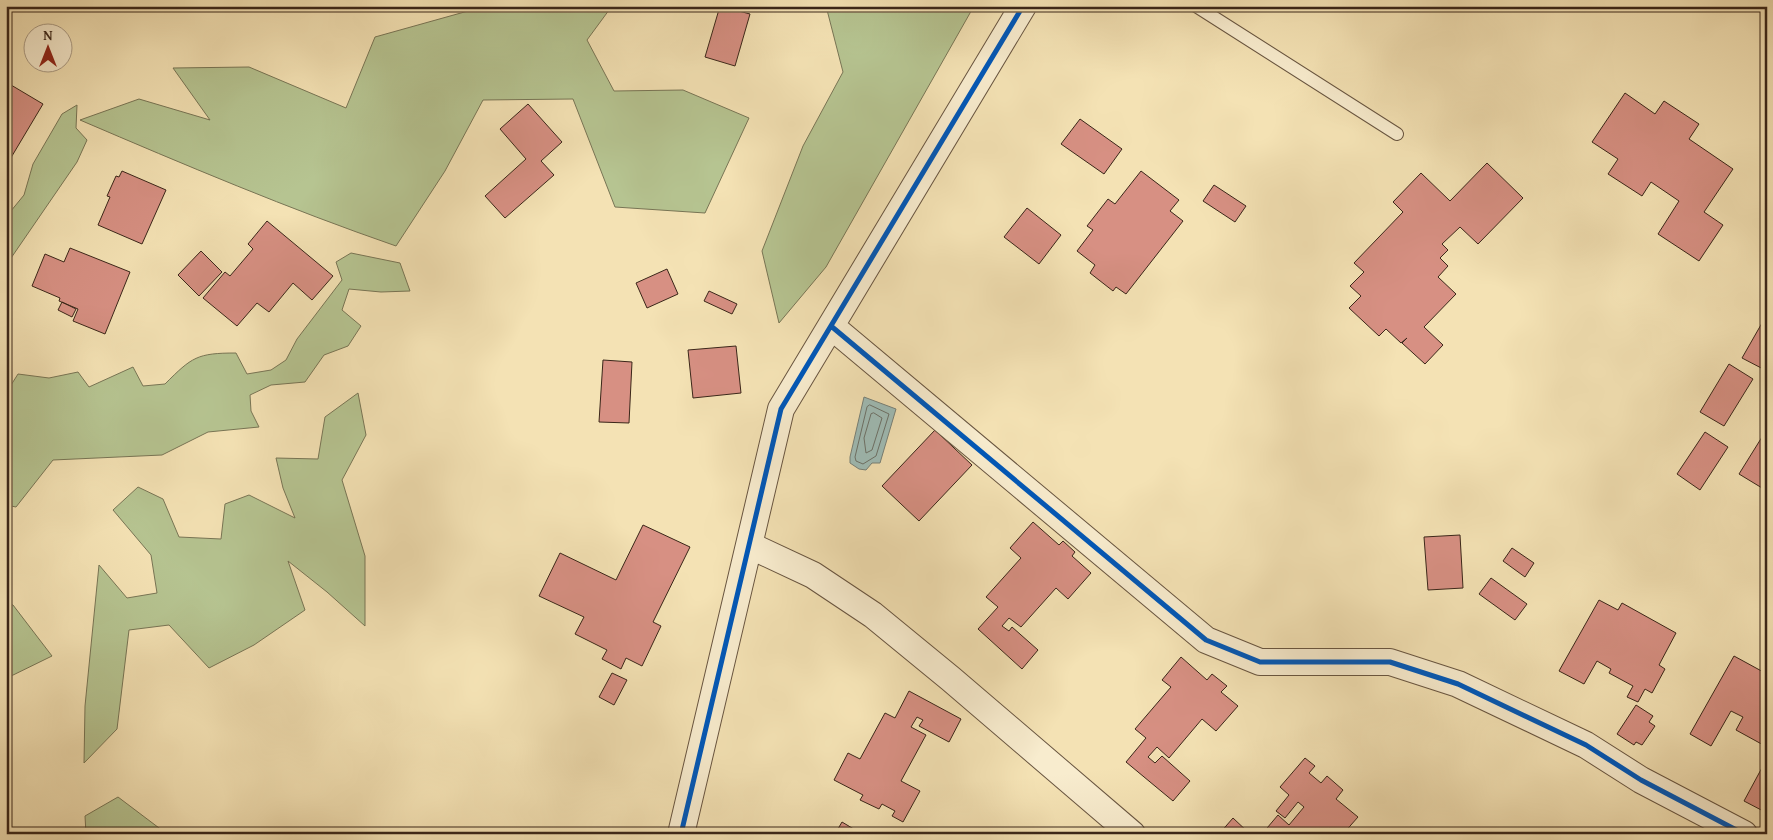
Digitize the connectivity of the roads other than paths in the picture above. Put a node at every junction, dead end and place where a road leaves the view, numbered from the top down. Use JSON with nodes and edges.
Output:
{"nodes":[{"id":1,"x":1023,"y":6,"type":"edge"},
{"id":2,"x":1196,"y":6,"type":"edge"},
{"id":3,"x":1397,"y":134,"type":"dead end"},
{"id":4,"x":831,"y":326,"type":"junction"},
{"id":5,"x":749,"y":545,"type":"junction"},
{"id":6,"x":681,"y":834,"type":"edge"},
{"id":7,"x":1132,"y":834,"type":"edge"},
{"id":8,"x":1744,"y":834,"type":"edge"}],
"edges":[{"from":1,"to":4,"type":"street"},
{"from":2,"to":3,"type":"lane"},
{"from":4,"to":5,"type":"street"},
{"from":4,"to":8,"type":"street"},
{"from":5,"to":6,"type":"street"},
{"from":5,"to":7,"type":"street"}]}
